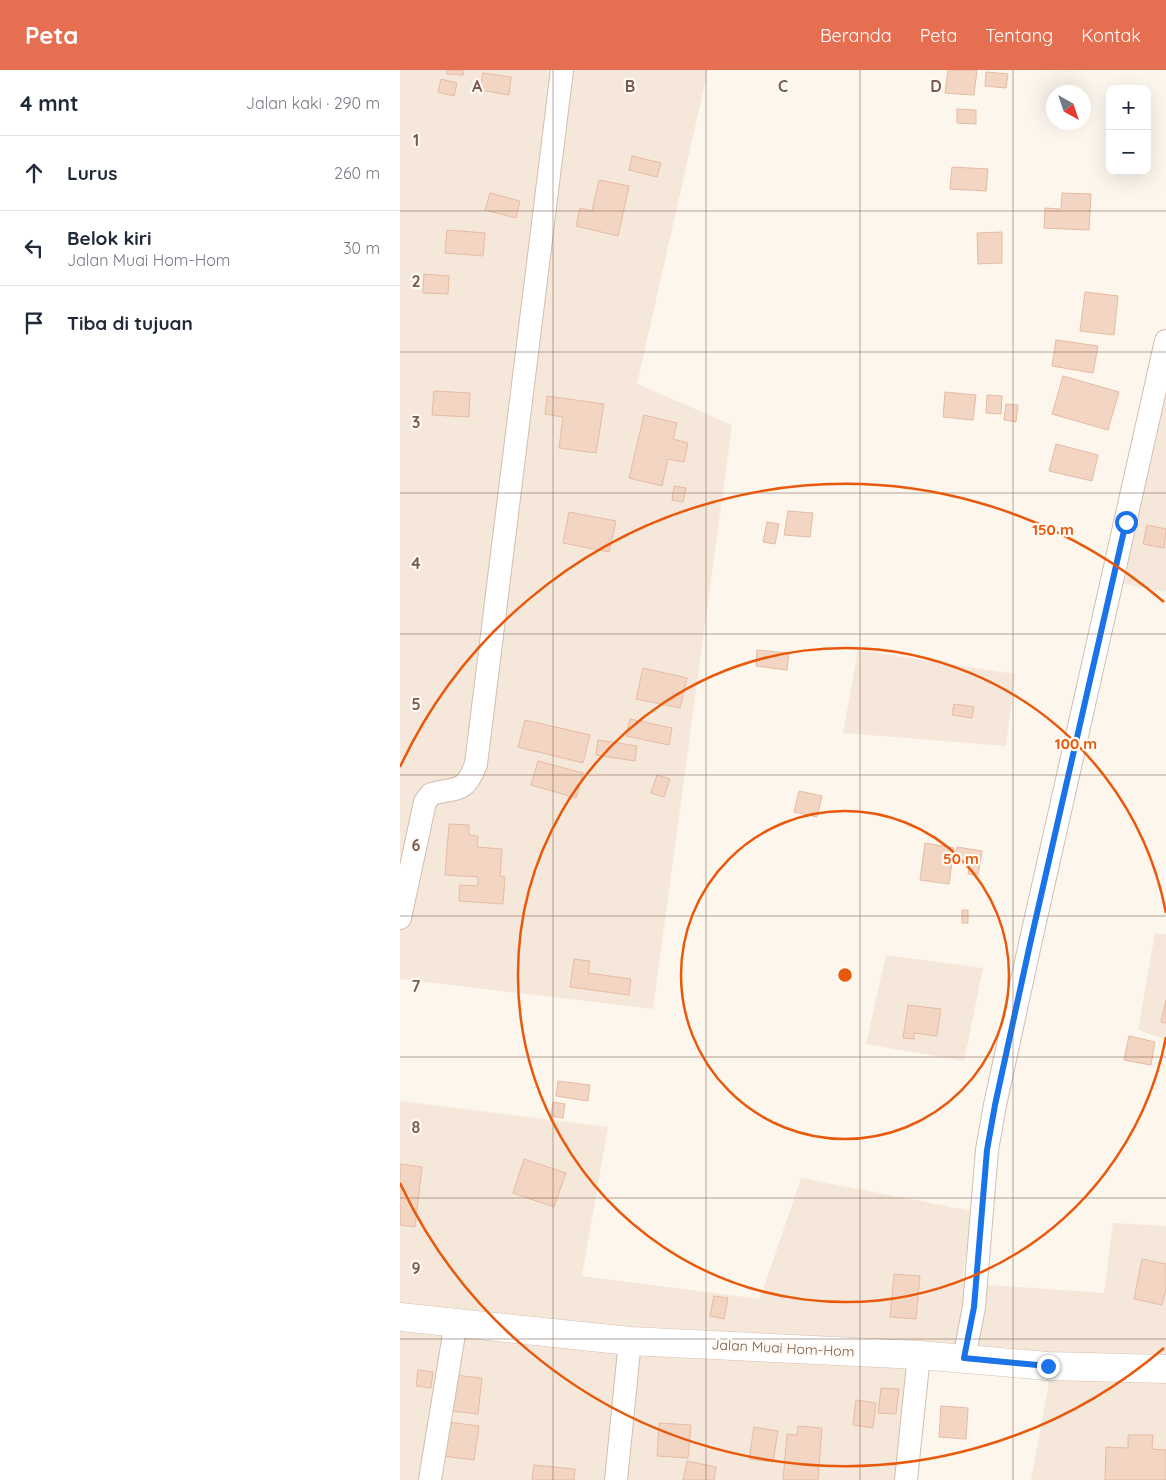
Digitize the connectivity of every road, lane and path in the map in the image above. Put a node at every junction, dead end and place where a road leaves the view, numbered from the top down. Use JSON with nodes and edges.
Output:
{"nodes":[{"id":1,"x":562,"y":70,"type":"edge"},
{"id":2,"x":1166,"y":341,"type":"edge"},
{"id":3,"x":400,"y":918,"type":"edge"},
{"id":4,"x":400,"y":1317,"type":"edge"},
{"id":5,"x":456,"y":1322,"type":"junction"},
{"id":6,"x":630,"y":1341,"type":"junction"},
{"id":7,"x":919,"y":1355,"type":"junction"},
{"id":8,"x":964,"y":1358,"type":"junction"},
{"id":9,"x":1166,"y":1369,"type":"edge"},
{"id":10,"x":430,"y":1480,"type":"edge"},
{"id":11,"x":616,"y":1480,"type":"edge"},
{"id":12,"x":906,"y":1480,"type":"edge"}],
"edges":[{"from":1,"to":3,"type":"street"},
{"from":2,"to":8,"type":"street"},
{"from":4,"to":5,"type":"street","name":"Jalan Muai Hom-Hom"},
{"from":5,"to":6,"type":"street","name":"Jalan Muai Hom-Hom"},
{"from":5,"to":10,"type":"street"},
{"from":6,"to":7,"type":"street","name":"Jalan Muai Hom-Hom"},
{"from":6,"to":11,"type":"street"},
{"from":7,"to":8,"type":"street","name":"Jalan Muai Hom-Hom"},
{"from":7,"to":12,"type":"street"},
{"from":8,"to":9,"type":"street","name":"Jalan Muai Hom-Hom"}]}
